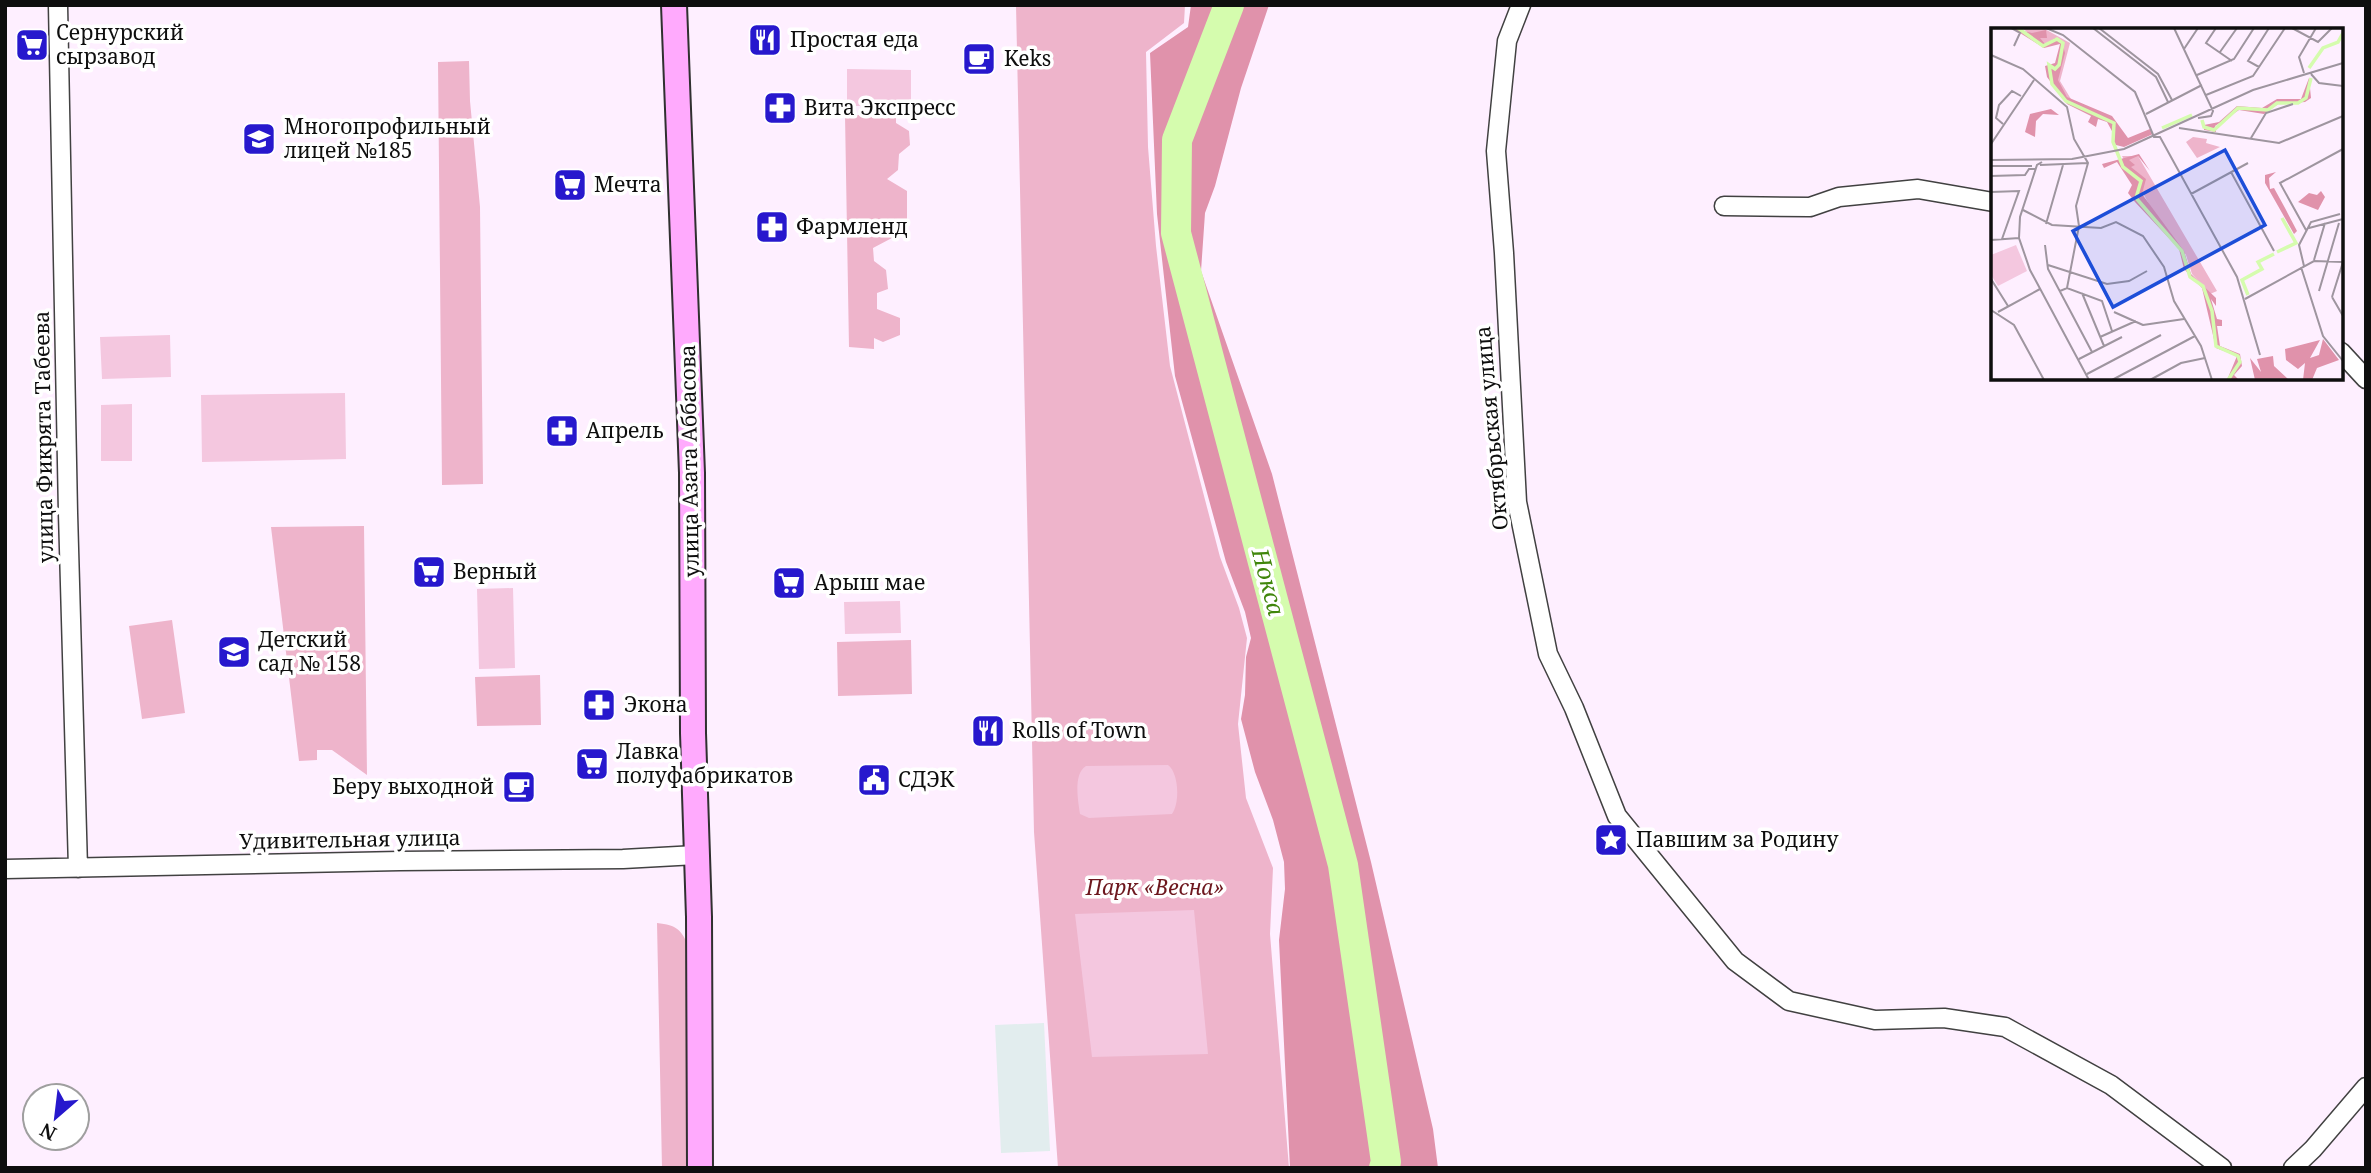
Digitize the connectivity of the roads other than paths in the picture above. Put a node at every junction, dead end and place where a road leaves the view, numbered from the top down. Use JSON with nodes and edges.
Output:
{"nodes":[{"id":1,"x":58,"y":5,"type":"edge"},
{"id":2,"x":674,"y":5,"type":"edge"},
{"id":3,"x":1521,"y":5,"type":"edge"},
{"id":4,"x":1991,"y":202,"type":"edge"},
{"id":5,"x":1724,"y":206,"type":"dead end"},
{"id":6,"x":2343,"y":354,"type":"edge"},
{"id":7,"x":2366,"y":379,"type":"edge"},
{"id":8,"x":696,"y":855,"type":"junction"},
{"id":9,"x":78,"y":867,"type":"junction"},
{"id":10,"x":5,"y":869,"type":"edge"},
{"id":11,"x":2366,"y":1087,"type":"edge"},
{"id":12,"x":699,"y":1168,"type":"edge"},
{"id":13,"x":2222,"y":1168,"type":"edge"},
{"id":14,"x":2293,"y":1168,"type":"edge"}],
"edges":[{"from":1,"to":9,"type":"street","name":"улица Фикрята Табеева"},
{"from":2,"to":8,"type":"street","name":"улица Азата Аббасова"},
{"from":3,"to":13,"type":"street","name":"Октябрьская улица"},
{"from":4,"to":5,"type":"street"},
{"from":6,"to":7,"type":"street"},
{"from":8,"to":9,"type":"street","name":"Удивительная улица"},
{"from":8,"to":12,"type":"street","name":"улица Азата Аббасова"},
{"from":9,"to":10,"type":"street","name":"Удивительная улица"},
{"from":11,"to":14,"type":"street"}]}
